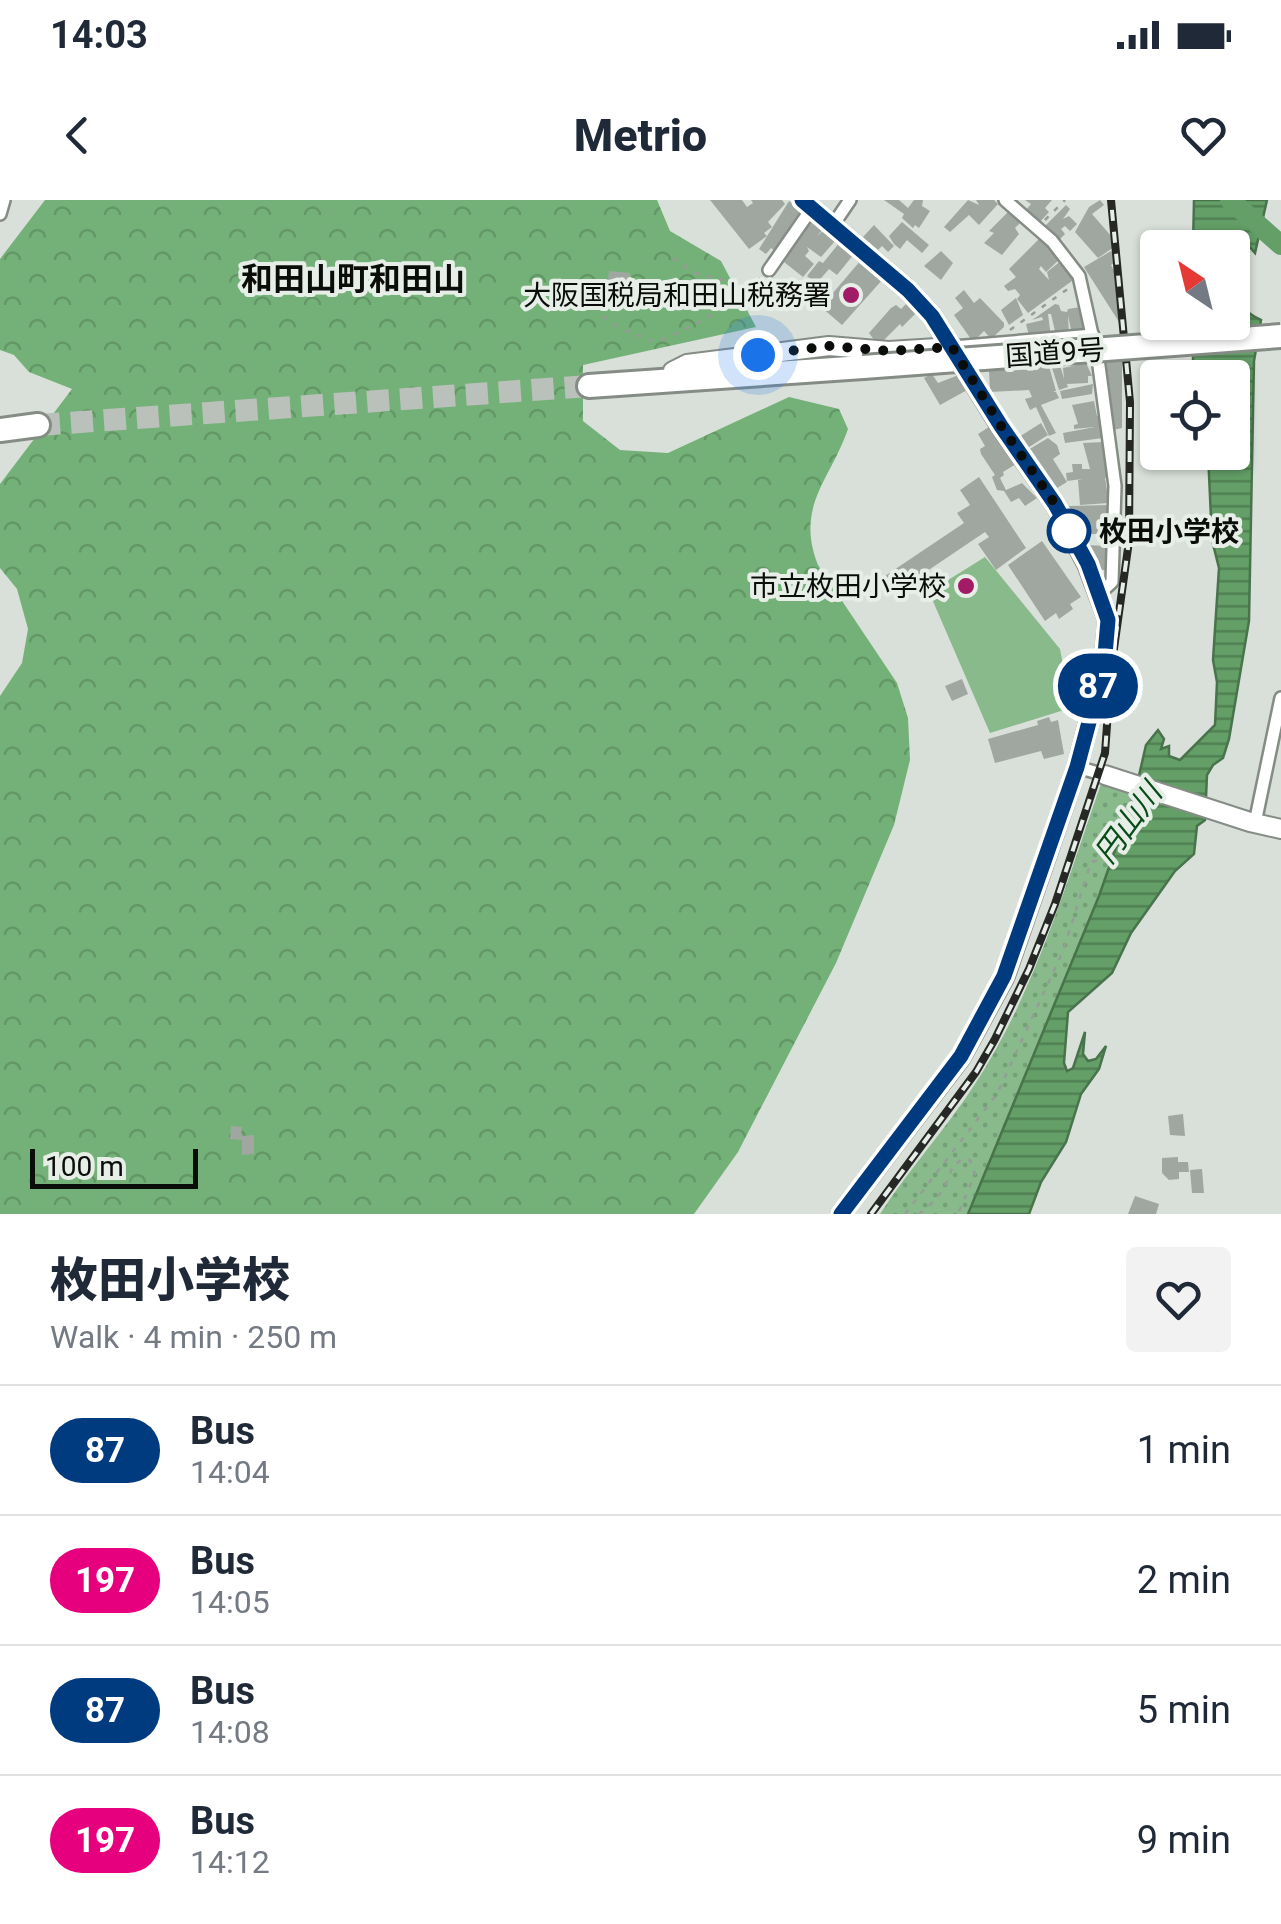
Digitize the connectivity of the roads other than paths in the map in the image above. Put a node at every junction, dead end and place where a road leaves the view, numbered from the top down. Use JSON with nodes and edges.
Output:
{"nodes":[{"id":1,"x":4,"y":200,"type":"edge"},
{"id":2,"x":850,"y":200,"type":"edge"},
{"id":3,"x":1005,"y":200,"type":"edge"},
{"id":4,"x":807,"y":204,"type":"edge"},
{"id":5,"x":0,"y":214,"type":"edge"},
{"id":6,"x":833,"y":225,"type":"junction"},
{"id":7,"x":768,"y":270,"type":"road end"},
{"id":8,"x":1093,"y":335,"type":"junction"},
{"id":9,"x":1281,"y":336,"type":"edge"},
{"id":10,"x":952,"y":347,"type":"junction"},
{"id":11,"x":674,"y":380,"type":"junction"},
{"id":12,"x":590,"y":386,"type":"tunnel mouth"},
{"id":13,"x":38,"y":425,"type":"tunnel mouth"},
{"id":14,"x":0,"y":430,"type":"edge"},
{"id":15,"x":1100,"y":592,"type":"junction"},
{"id":16,"x":1281,"y":698,"type":"edge"},
{"id":17,"x":1077,"y":767,"type":"junction"},
{"id":18,"x":1104,"y":775,"type":"joint"},
{"id":19,"x":1252,"y":823,"type":"junction"},
{"id":20,"x":1281,"y":829,"type":"edge"},
{"id":21,"x":841,"y":1214,"type":"edge"}],
"edges":[{"from":1,"to":5,"type":"street"},
{"from":2,"to":6,"type":"street"},
{"from":3,"to":8,"type":"street"},
{"from":4,"to":6,"type":"main road"},
{"from":4,"to":7,"type":"street"},
{"from":6,"to":10,"type":"main road"},
{"from":8,"to":10,"type":"street"},
{"from":8,"to":15,"type":"street"},
{"from":9,"to":11,"type":"highway","name":"国道9号","bridge":true},
{"from":10,"to":11,"type":"main road"},
{"from":10,"to":15,"type":"main road"},
{"from":11,"to":12,"type":"highway","name":"国道9号"},
{"from":13,"to":14,"type":"highway"},
{"from":15,"to":17,"type":"main road"},
{"from":16,"to":19,"type":"street"},
{"from":17,"to":18,"type":"street"},
{"from":17,"to":21,"type":"main road"},
{"from":18,"to":19,"type":"main road"},
{"from":19,"to":20,"type":"main road"}]}
